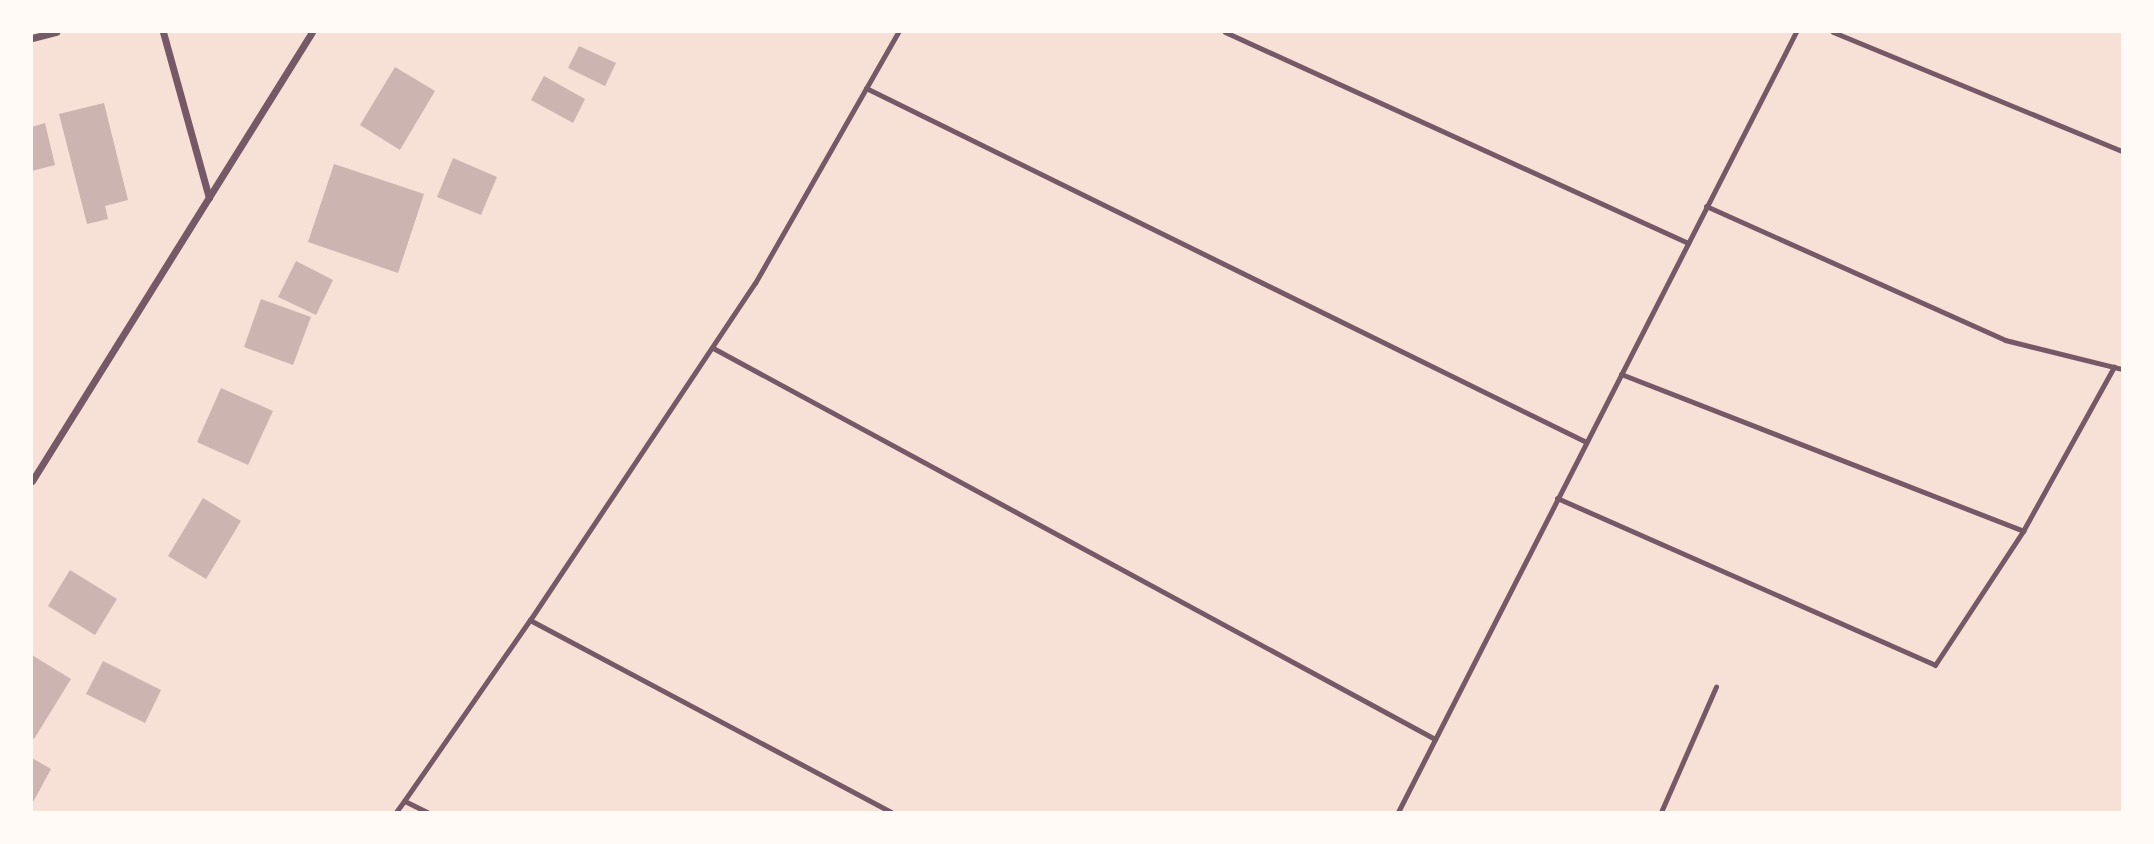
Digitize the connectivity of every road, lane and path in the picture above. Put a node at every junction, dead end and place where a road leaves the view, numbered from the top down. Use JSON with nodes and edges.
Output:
{"nodes":[{"id":1,"x":56,"y":32,"type":"edge"},
{"id":2,"x":163,"y":32,"type":"edge"},
{"id":3,"x":312,"y":32,"type":"edge"},
{"id":4,"x":898,"y":32,"type":"edge"},
{"id":5,"x":1225,"y":32,"type":"edge"},
{"id":6,"x":1796,"y":32,"type":"edge"},
{"id":7,"x":1833,"y":32,"type":"edge"},
{"id":8,"x":32,"y":38,"type":"edge"},
{"id":9,"x":866,"y":88,"type":"junction"},
{"id":10,"x":2123,"y":151,"type":"edge"},
{"id":11,"x":209,"y":198,"type":"junction"},
{"id":12,"x":1706,"y":206,"type":"junction"},
{"id":13,"x":1688,"y":243,"type":"junction"},
{"id":14,"x":713,"y":348,"type":"junction"},
{"id":15,"x":2114,"y":366,"type":"junction"},
{"id":16,"x":2123,"y":369,"type":"edge"},
{"id":17,"x":1620,"y":374,"type":"junction"},
{"id":18,"x":1586,"y":442,"type":"junction"},
{"id":19,"x":32,"y":481,"type":"edge"},
{"id":20,"x":1557,"y":498,"type":"junction"},
{"id":21,"x":2023,"y":531,"type":"junction"},
{"id":22,"x":530,"y":620,"type":"junction"},
{"id":23,"x":1716,"y":687,"type":"dead end"},
{"id":24,"x":1435,"y":739,"type":"junction"},
{"id":25,"x":404,"y":801,"type":"junction"},
{"id":26,"x":396,"y":813,"type":"edge"},
{"id":27,"x":427,"y":813,"type":"edge"},
{"id":28,"x":891,"y":813,"type":"edge"},
{"id":29,"x":1398,"y":813,"type":"edge"},
{"id":30,"x":1661,"y":813,"type":"edge"}],
"edges":[{"from":1,"to":8,"type":"street"},
{"from":2,"to":11,"type":"street"},
{"from":3,"to":11,"type":"street"},
{"from":4,"to":9,"type":"lane"},
{"from":5,"to":13,"type":"lane"},
{"from":6,"to":12,"type":"lane"},
{"from":7,"to":10,"type":"lane"},
{"from":9,"to":14,"type":"lane"},
{"from":9,"to":18,"type":"lane"},
{"from":11,"to":19,"type":"street"},
{"from":12,"to":13,"type":"lane"},
{"from":12,"to":15,"type":"lane"},
{"from":13,"to":17,"type":"lane"},
{"from":14,"to":22,"type":"lane"},
{"from":14,"to":24,"type":"lane"},
{"from":15,"to":16,"type":"lane"},
{"from":15,"to":21,"type":"lane"},
{"from":17,"to":18,"type":"lane"},
{"from":17,"to":21,"type":"lane"},
{"from":18,"to":20,"type":"lane"},
{"from":20,"to":21,"type":"lane"},
{"from":20,"to":24,"type":"lane"},
{"from":22,"to":25,"type":"lane"},
{"from":22,"to":28,"type":"lane"},
{"from":23,"to":30,"type":"lane"},
{"from":24,"to":29,"type":"lane"},
{"from":25,"to":26,"type":"lane"},
{"from":25,"to":27,"type":"lane"}]}
